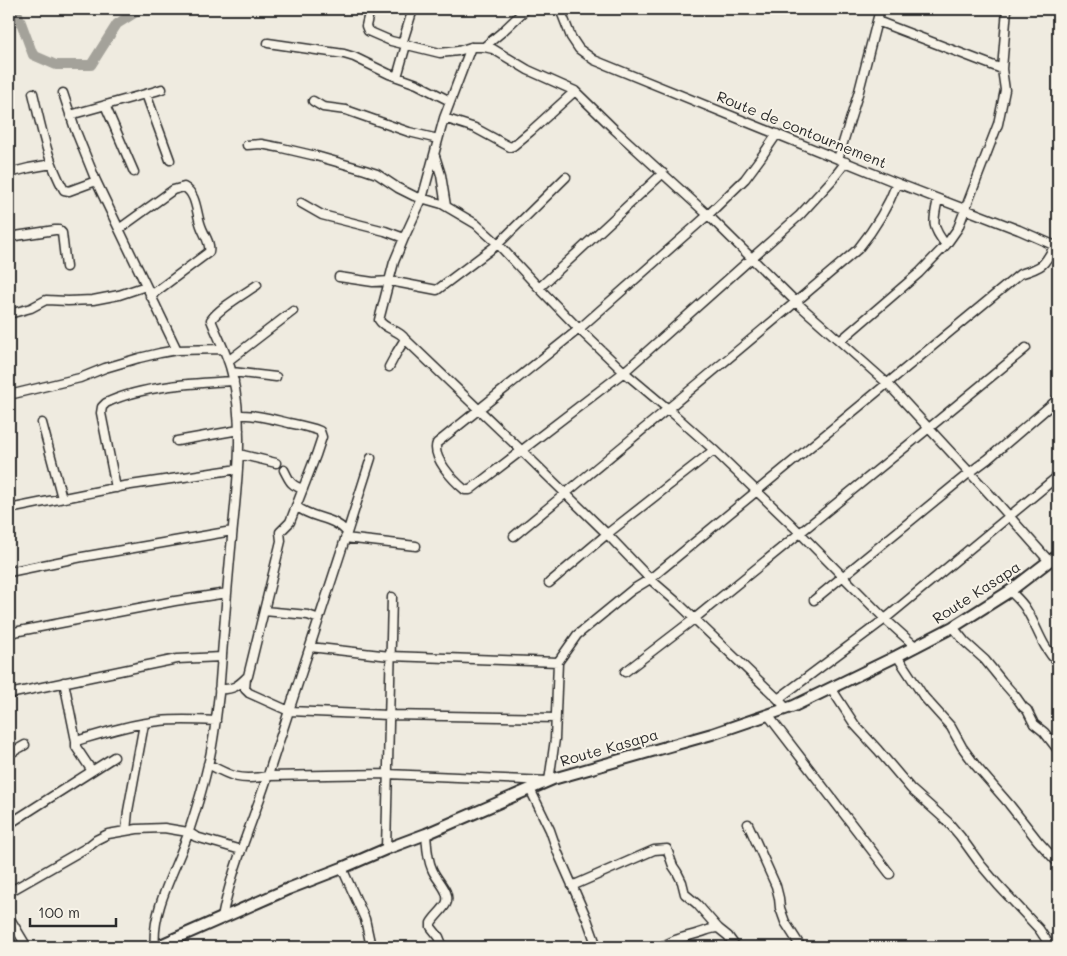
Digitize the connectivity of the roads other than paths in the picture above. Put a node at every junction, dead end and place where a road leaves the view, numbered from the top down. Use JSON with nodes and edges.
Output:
{"nodes":[{"id":1,"x":370,"y":9,"type":"edge"},
{"id":2,"x":413,"y":9,"type":"edge"},
{"id":3,"x":526,"y":9,"type":"edge"},
{"id":4,"x":560,"y":9,"type":"edge"},
{"id":5,"x":880,"y":9,"type":"edge"},
{"id":6,"x":1008,"y":9,"type":"edge"},
{"id":7,"x":877,"y":21,"type":"junction"},
{"id":8,"x":268,"y":44,"type":"dead end"},
{"id":9,"x":404,"y":44,"type":"junction"},
{"id":10,"x":471,"y":47,"type":"junction"},
{"id":11,"x":484,"y":47,"type":"junction"},
{"id":12,"x":1002,"y":69,"type":"junction"},
{"id":13,"x":397,"y":77,"type":"junction"},
{"id":14,"x":162,"y":89,"type":"dead end"},
{"id":15,"x":575,"y":91,"type":"junction"},
{"id":16,"x":33,"y":93,"type":"dead end"},
{"id":17,"x":63,"y":93,"type":"dead end"},
{"id":18,"x":146,"y":94,"type":"junction"},
{"id":19,"x":450,"y":101,"type":"junction"},
{"id":20,"x":313,"y":102,"type":"dead end"},
{"id":21,"x":106,"y":105,"type":"junction"},
{"id":22,"x":70,"y":115,"type":"junction"},
{"id":23,"x":444,"y":118,"type":"junction"},
{"id":24,"x":777,"y":134,"type":"junction"},
{"id":25,"x":438,"y":139,"type":"junction"},
{"id":26,"x":246,"y":145,"type":"dead end"},
{"id":27,"x":435,"y":154,"type":"junction"},
{"id":28,"x":170,"y":160,"type":"dead end"},
{"id":29,"x":842,"y":161,"type":"junction"},
{"id":30,"x":52,"y":164,"type":"junction"},
{"id":31,"x":134,"y":172,"type":"dead end"},
{"id":32,"x":9,"y":173,"type":"edge"},
{"id":33,"x":663,"y":173,"type":"junction"},
{"id":34,"x":566,"y":177,"type":"dead end"},
{"id":35,"x":96,"y":181,"type":"junction"},
{"id":36,"x":897,"y":183,"type":"junction"},
{"id":37,"x":422,"y":199,"type":"junction"},
{"id":38,"x":938,"y":199,"type":"junction"},
{"id":39,"x":301,"y":203,"type":"dead end"},
{"id":40,"x":446,"y":206,"type":"junction"},
{"id":41,"x":965,"y":209,"type":"junction"},
{"id":42,"x":708,"y":215,"type":"junction"},
{"id":43,"x":119,"y":229,"type":"junction"},
{"id":44,"x":9,"y":236,"type":"edge"},
{"id":45,"x":404,"y":238,"type":"junction"},
{"id":46,"x":498,"y":244,"type":"junction"},
{"id":47,"x":946,"y":245,"type":"junction"},
{"id":48,"x":1056,"y":246,"type":"edge"},
{"id":49,"x":752,"y":258,"type":"junction"},
{"id":50,"x":66,"y":268,"type":"dead end"},
{"id":51,"x":339,"y":277,"type":"dead end"},
{"id":52,"x":390,"y":281,"type":"junction"},
{"id":53,"x":257,"y":285,"type":"dead end"},
{"id":54,"x":146,"y":286,"type":"junction"},
{"id":55,"x":538,"y":288,"type":"junction"},
{"id":56,"x":150,"y":296,"type":"junction"},
{"id":57,"x":796,"y":302,"type":"junction"},
{"id":58,"x":293,"y":311,"type":"dead end"},
{"id":59,"x":9,"y":314,"type":"edge"},
{"id":60,"x":579,"y":329,"type":"junction"},
{"id":61,"x":406,"y":339,"type":"junction"},
{"id":62,"x":840,"y":341,"type":"junction"},
{"id":63,"x":1026,"y":348,"type":"dead end"},
{"id":64,"x":223,"y":349,"type":"junction"},
{"id":65,"x":177,"y":350,"type":"junction"},
{"id":66,"x":228,"y":361,"type":"junction"},
{"id":67,"x":389,"y":367,"type":"dead end"},
{"id":68,"x":232,"y":372,"type":"junction"},
{"id":69,"x":624,"y":372,"type":"junction"},
{"id":70,"x":276,"y":377,"type":"dead end"},
{"id":71,"x":234,"y":381,"type":"junction"},
{"id":72,"x":888,"y":384,"type":"junction"},
{"id":73,"x":9,"y":395,"type":"edge"},
{"id":74,"x":1058,"y":400,"type":"edge"},
{"id":75,"x":668,"y":409,"type":"junction"},
{"id":76,"x":479,"y":410,"type":"junction"},
{"id":77,"x":238,"y":415,"type":"junction"},
{"id":78,"x":42,"y":423,"type":"dead end"},
{"id":79,"x":929,"y":428,"type":"junction"},
{"id":80,"x":239,"y":430,"type":"junction"},
{"id":81,"x":177,"y":441,"type":"dead end"},
{"id":82,"x":521,"y":450,"type":"junction"},
{"id":83,"x":714,"y":450,"type":"junction"},
{"id":84,"x":239,"y":454,"type":"junction"},
{"id":85,"x":371,"y":458,"type":"dead end"},
{"id":86,"x":276,"y":463,"type":"dead end"},
{"id":87,"x":238,"y":469,"type":"junction"},
{"id":88,"x":284,"y":470,"type":"dead end"},
{"id":89,"x":969,"y":473,"type":"junction"},
{"id":90,"x":1058,"y":476,"type":"edge"},
{"id":91,"x":116,"y":488,"type":"junction"},
{"id":92,"x":303,"y":489,"type":"junction"},
{"id":93,"x":756,"y":491,"type":"junction"},
{"id":94,"x":565,"y":494,"type":"junction"},
{"id":95,"x":62,"y":498,"type":"junction"},
{"id":96,"x":296,"y":506,"type":"junction"},
{"id":97,"x":9,"y":508,"type":"edge"},
{"id":98,"x":1010,"y":517,"type":"junction"},
{"id":99,"x":232,"y":531,"type":"junction"},
{"id":100,"x":799,"y":533,"type":"junction"},
{"id":101,"x":607,"y":534,"type":"junction"},
{"id":102,"x":346,"y":535,"type":"junction"},
{"id":103,"x":514,"y":536,"type":"dead end"},
{"id":104,"x":416,"y":546,"type":"dead end"},
{"id":105,"x":1054,"y":559,"type":"edge"},
{"id":106,"x":9,"y":572,"type":"edge"},
{"id":107,"x":842,"y":576,"type":"junction"},
{"id":108,"x":650,"y":579,"type":"junction"},
{"id":109,"x":549,"y":583,"type":"dead end"},
{"id":110,"x":1010,"y":591,"type":"junction"},
{"id":111,"x":227,"y":593,"type":"junction"},
{"id":112,"x":392,"y":598,"type":"dead end"},
{"id":113,"x":814,"y":600,"type":"dead end"},
{"id":114,"x":264,"y":611,"type":"junction"},
{"id":115,"x":319,"y":619,"type":"junction"},
{"id":116,"x":694,"y":619,"type":"junction"},
{"id":117,"x":885,"y":619,"type":"junction"},
{"id":118,"x":953,"y":627,"type":"junction"},
{"id":119,"x":9,"y":633,"type":"edge"},
{"id":120,"x":310,"y":647,"type":"junction"},
{"id":121,"x":916,"y":647,"type":"junction"},
{"id":122,"x":390,"y":656,"type":"junction"},
{"id":123,"x":897,"y":656,"type":"junction"},
{"id":124,"x":222,"y":657,"type":"junction"},
{"id":125,"x":558,"y":662,"type":"junction"},
{"id":126,"x":1058,"y":663,"type":"edge"},
{"id":127,"x":625,"y":672,"type":"dead end"},
{"id":128,"x":246,"y":678,"type":"junction"},
{"id":129,"x":64,"y":682,"type":"junction"},
{"id":130,"x":219,"y":688,"type":"junction"},
{"id":131,"x":831,"y":688,"type":"junction"},
{"id":132,"x":9,"y":694,"type":"edge"},
{"id":133,"x":778,"y":699,"type":"junction"},
{"id":134,"x":786,"y":708,"type":"junction"},
{"id":135,"x":289,"y":711,"type":"junction"},
{"id":136,"x":389,"y":715,"type":"junction"},
{"id":137,"x":768,"y":715,"type":"junction"},
{"id":138,"x":556,"y":718,"type":"junction"},
{"id":139,"x":216,"y":721,"type":"junction"},
{"id":140,"x":144,"y":724,"type":"junction"},
{"id":141,"x":76,"y":741,"type":"junction"},
{"id":142,"x":25,"y":745,"type":"dead end"},
{"id":143,"x":1058,"y":750,"type":"edge"},
{"id":144,"x":9,"y":754,"type":"edge"},
{"id":145,"x":114,"y":757,"type":"dead end"},
{"id":146,"x":208,"y":764,"type":"junction"},
{"id":147,"x":92,"y":771,"type":"junction"},
{"id":148,"x":387,"y":774,"type":"junction"},
{"id":149,"x":268,"y":776,"type":"junction"},
{"id":150,"x":549,"y":781,"type":"junction"},
{"id":151,"x":530,"y":788,"type":"junction"},
{"id":152,"x":9,"y":824,"type":"edge"},
{"id":153,"x":748,"y":824,"type":"dead end"},
{"id":154,"x":126,"y":831,"type":"junction"},
{"id":155,"x":188,"y":832,"type":"junction"},
{"id":156,"x":426,"y":834,"type":"junction"},
{"id":157,"x":386,"y":849,"type":"junction"},
{"id":158,"x":242,"y":850,"type":"junction"},
{"id":159,"x":1058,"y":863,"type":"edge"},
{"id":160,"x":342,"y":868,"type":"junction"},
{"id":161,"x":890,"y":874,"type":"dead end"},
{"id":162,"x":572,"y":886,"type":"junction"},
{"id":163,"x":9,"y":892,"type":"edge"},
{"id":164,"x":9,"y":917,"type":"edge"},
{"id":165,"x":222,"y":918,"type":"junction"},
{"id":166,"x":718,"y":928,"type":"junction"},
{"id":167,"x":27,"y":947,"type":"edge"},
{"id":168,"x":155,"y":947,"type":"edge"},
{"id":169,"x":371,"y":947,"type":"edge"},
{"id":170,"x":443,"y":947,"type":"edge"},
{"id":171,"x":597,"y":947,"type":"edge"},
{"id":172,"x":663,"y":947,"type":"edge"},
{"id":173,"x":736,"y":947,"type":"edge"},
{"id":174,"x":801,"y":947,"type":"edge"},
{"id":175,"x":1051,"y":947,"type":"edge"}],
"edges":[{"from":1,"to":9,"type":"street"},
{"from":2,"to":9,"type":"street"},
{"from":3,"to":11,"type":"street"},
{"from":4,"to":24,"type":"street","name":"Route de contournement"},
{"from":5,"to":7,"type":"street"},
{"from":6,"to":12,"type":"street"},
{"from":7,"to":12,"type":"street"},
{"from":7,"to":29,"type":"street"},
{"from":8,"to":13,"type":"street"},
{"from":9,"to":10,"type":"street"},
{"from":9,"to":13,"type":"street"},
{"from":10,"to":11,"type":"street"},
{"from":10,"to":19,"type":"street"},
{"from":11,"to":15,"type":"street"},
{"from":12,"to":41,"type":"street"},
{"from":13,"to":19,"type":"street"},
{"from":14,"to":18,"type":"street"},
{"from":15,"to":23,"type":"street"},
{"from":15,"to":33,"type":"street"},
{"from":16,"to":30,"type":"street"},
{"from":17,"to":22,"type":"street"},
{"from":18,"to":21,"type":"street"},
{"from":18,"to":28,"type":"street"},
{"from":19,"to":23,"type":"street"},
{"from":20,"to":25,"type":"street"},
{"from":21,"to":22,"type":"street"},
{"from":21,"to":31,"type":"street"},
{"from":22,"to":35,"type":"street"},
{"from":23,"to":25,"type":"street"},
{"from":24,"to":29,"type":"street","name":"Route de contournement"},
{"from":24,"to":42,"type":"street"},
{"from":25,"to":27,"type":"street"},
{"from":26,"to":37,"type":"street"},
{"from":27,"to":37,"type":"street"},
{"from":27,"to":40,"type":"street"},
{"from":29,"to":36,"type":"street","name":"Route de contournement"},
{"from":29,"to":49,"type":"street"},
{"from":30,"to":32,"type":"street"},
{"from":30,"to":35,"type":"street"},
{"from":33,"to":42,"type":"street"},
{"from":33,"to":55,"type":"street"},
{"from":34,"to":46,"type":"street"},
{"from":35,"to":43,"type":"street"},
{"from":36,"to":38,"type":"street","name":"Route de contournement"},
{"from":36,"to":57,"type":"street"},
{"from":37,"to":40,"type":"street"},
{"from":37,"to":45,"type":"street"},
{"from":38,"to":41,"type":"street","name":"Route de contournement"},
{"from":38,"to":47,"type":"street"},
{"from":39,"to":45,"type":"street"},
{"from":40,"to":46,"type":"street"},
{"from":41,"to":47,"type":"street"},
{"from":41,"to":48,"type":"street","name":"Route de contournement"},
{"from":42,"to":49,"type":"street"},
{"from":42,"to":60,"type":"street"},
{"from":43,"to":54,"type":"street"},
{"from":43,"to":56,"type":"street"},
{"from":44,"to":50,"type":"street"},
{"from":45,"to":52,"type":"street"},
{"from":46,"to":52,"type":"street"},
{"from":46,"to":55,"type":"street"},
{"from":47,"to":62,"type":"street"},
{"from":48,"to":72,"type":"street"},
{"from":49,"to":57,"type":"street"},
{"from":49,"to":69,"type":"street"},
{"from":51,"to":52,"type":"street"},
{"from":52,"to":61,"type":"street"},
{"from":53,"to":64,"type":"street"},
{"from":54,"to":56,"type":"street"},
{"from":54,"to":59,"type":"street"},
{"from":55,"to":60,"type":"street"},
{"from":56,"to":65,"type":"street"},
{"from":57,"to":62,"type":"street"},
{"from":57,"to":75,"type":"street"},
{"from":58,"to":66,"type":"street"},
{"from":60,"to":69,"type":"street"},
{"from":60,"to":76,"type":"street"},
{"from":61,"to":67,"type":"street"},
{"from":61,"to":76,"type":"street"},
{"from":62,"to":72,"type":"street"},
{"from":63,"to":79,"type":"street"},
{"from":64,"to":65,"type":"street"},
{"from":64,"to":66,"type":"street"},
{"from":65,"to":73,"type":"street"},
{"from":66,"to":68,"type":"street"},
{"from":68,"to":70,"type":"street"},
{"from":68,"to":71,"type":"street"},
{"from":69,"to":75,"type":"street"},
{"from":69,"to":82,"type":"street"},
{"from":71,"to":77,"type":"street"},
{"from":71,"to":91,"type":"street"},
{"from":72,"to":79,"type":"street"},
{"from":72,"to":93,"type":"street"},
{"from":74,"to":89,"type":"street"},
{"from":75,"to":83,"type":"street"},
{"from":75,"to":94,"type":"street"},
{"from":76,"to":82,"type":"street"},
{"from":76,"to":82,"type":"street"},
{"from":77,"to":80,"type":"street"},
{"from":77,"to":92,"type":"street"},
{"from":78,"to":95,"type":"street"},
{"from":79,"to":89,"type":"street"},
{"from":79,"to":100,"type":"street"},
{"from":80,"to":81,"type":"street"},
{"from":80,"to":84,"type":"street"},
{"from":82,"to":94,"type":"street"},
{"from":83,"to":93,"type":"street"},
{"from":83,"to":101,"type":"street"},
{"from":84,"to":86,"type":"street"},
{"from":84,"to":87,"type":"street"},
{"from":85,"to":102,"type":"street"},
{"from":87,"to":91,"type":"street"},
{"from":87,"to":99,"type":"street"},
{"from":88,"to":92,"type":"street"},
{"from":89,"to":98,"type":"street"},
{"from":89,"to":107,"type":"street"},
{"from":90,"to":98,"type":"street"},
{"from":91,"to":95,"type":"street"},
{"from":92,"to":96,"type":"street"},
{"from":93,"to":100,"type":"street"},
{"from":93,"to":108,"type":"street"},
{"from":94,"to":101,"type":"street"},
{"from":94,"to":103,"type":"street"},
{"from":95,"to":97,"type":"street"},
{"from":96,"to":102,"type":"street"},
{"from":96,"to":114,"type":"street"},
{"from":98,"to":105,"type":"street"},
{"from":98,"to":117,"type":"street"},
{"from":99,"to":106,"type":"street"},
{"from":99,"to":111,"type":"street"},
{"from":100,"to":107,"type":"street"},
{"from":100,"to":116,"type":"street"},
{"from":101,"to":108,"type":"street"},
{"from":101,"to":109,"type":"street"},
{"from":102,"to":104,"type":"street"},
{"from":102,"to":115,"type":"street"},
{"from":105,"to":110,"type":"main road","name":"Route Kasapa"},
{"from":107,"to":113,"type":"street"},
{"from":107,"to":117,"type":"street"},
{"from":108,"to":116,"type":"street"},
{"from":108,"to":125,"type":"street"},
{"from":110,"to":118,"type":"main road","name":"Route Kasapa"},
{"from":110,"to":126,"type":"street"},
{"from":111,"to":119,"type":"street"},
{"from":111,"to":124,"type":"street"},
{"from":112,"to":122,"type":"street"},
{"from":114,"to":115,"type":"street"},
{"from":114,"to":128,"type":"street"},
{"from":115,"to":120,"type":"street"},
{"from":116,"to":127,"type":"street"},
{"from":116,"to":133,"type":"street"},
{"from":117,"to":121,"type":"street"},
{"from":117,"to":133,"type":"street"},
{"from":118,"to":121,"type":"main road","name":"Route Kasapa"},
{"from":118,"to":143,"type":"street"},
{"from":120,"to":122,"type":"street"},
{"from":120,"to":135,"type":"street"},
{"from":121,"to":123,"type":"main road","name":"Route Kasapa"},
{"from":122,"to":125,"type":"street"},
{"from":122,"to":136,"type":"street"},
{"from":123,"to":131,"type":"main road","name":"Route Kasapa"},
{"from":123,"to":159,"type":"street"},
{"from":124,"to":129,"type":"street"},
{"from":124,"to":130,"type":"street"},
{"from":125,"to":138,"type":"street"},
{"from":128,"to":130,"type":"street"},
{"from":128,"to":135,"type":"street"},
{"from":129,"to":132,"type":"street"},
{"from":129,"to":141,"type":"street"},
{"from":130,"to":139,"type":"street"},
{"from":131,"to":134,"type":"main road","name":"Route Kasapa"},
{"from":131,"to":175,"type":"street"},
{"from":133,"to":134,"type":"street"},
{"from":134,"to":137,"type":"main road","name":"Route Kasapa"},
{"from":135,"to":136,"type":"street"},
{"from":135,"to":149,"type":"street"},
{"from":136,"to":138,"type":"street"},
{"from":136,"to":148,"type":"street"},
{"from":137,"to":150,"type":"main road","name":"Route Kasapa"},
{"from":137,"to":161,"type":"street"},
{"from":138,"to":150,"type":"street"},
{"from":139,"to":140,"type":"street"},
{"from":139,"to":146,"type":"street"},
{"from":140,"to":141,"type":"street"},
{"from":140,"to":154,"type":"street"},
{"from":141,"to":147,"type":"street"},
{"from":142,"to":144,"type":"street"},
{"from":145,"to":147,"type":"street"},
{"from":146,"to":149,"type":"street"},
{"from":146,"to":155,"type":"street"},
{"from":147,"to":152,"type":"street"},
{"from":148,"to":149,"type":"street"},
{"from":148,"to":150,"type":"street"},
{"from":148,"to":157,"type":"street"},
{"from":149,"to":158,"type":"street"},
{"from":150,"to":151,"type":"main road","name":"Route Kasapa"},
{"from":151,"to":156,"type":"main road","name":"Route Kasapa"},
{"from":151,"to":162,"type":"street"},
{"from":153,"to":174,"type":"street"},
{"from":154,"to":155,"type":"street"},
{"from":154,"to":163,"type":"street"},
{"from":155,"to":158,"type":"street"},
{"from":155,"to":168,"type":"street"},
{"from":156,"to":157,"type":"main road","name":"Route Kasapa"},
{"from":156,"to":170,"type":"street"},
{"from":157,"to":160,"type":"main road","name":"Route Kasapa"},
{"from":158,"to":165,"type":"street"},
{"from":160,"to":165,"type":"main road","name":"Route Kasapa"},
{"from":160,"to":169,"type":"street"},
{"from":162,"to":166,"type":"street"},
{"from":162,"to":171,"type":"street"},
{"from":164,"to":167,"type":"street"},
{"from":165,"to":168,"type":"main road","name":"Route Kasapa"},
{"from":166,"to":172,"type":"street"},
{"from":166,"to":173,"type":"street"}]}
